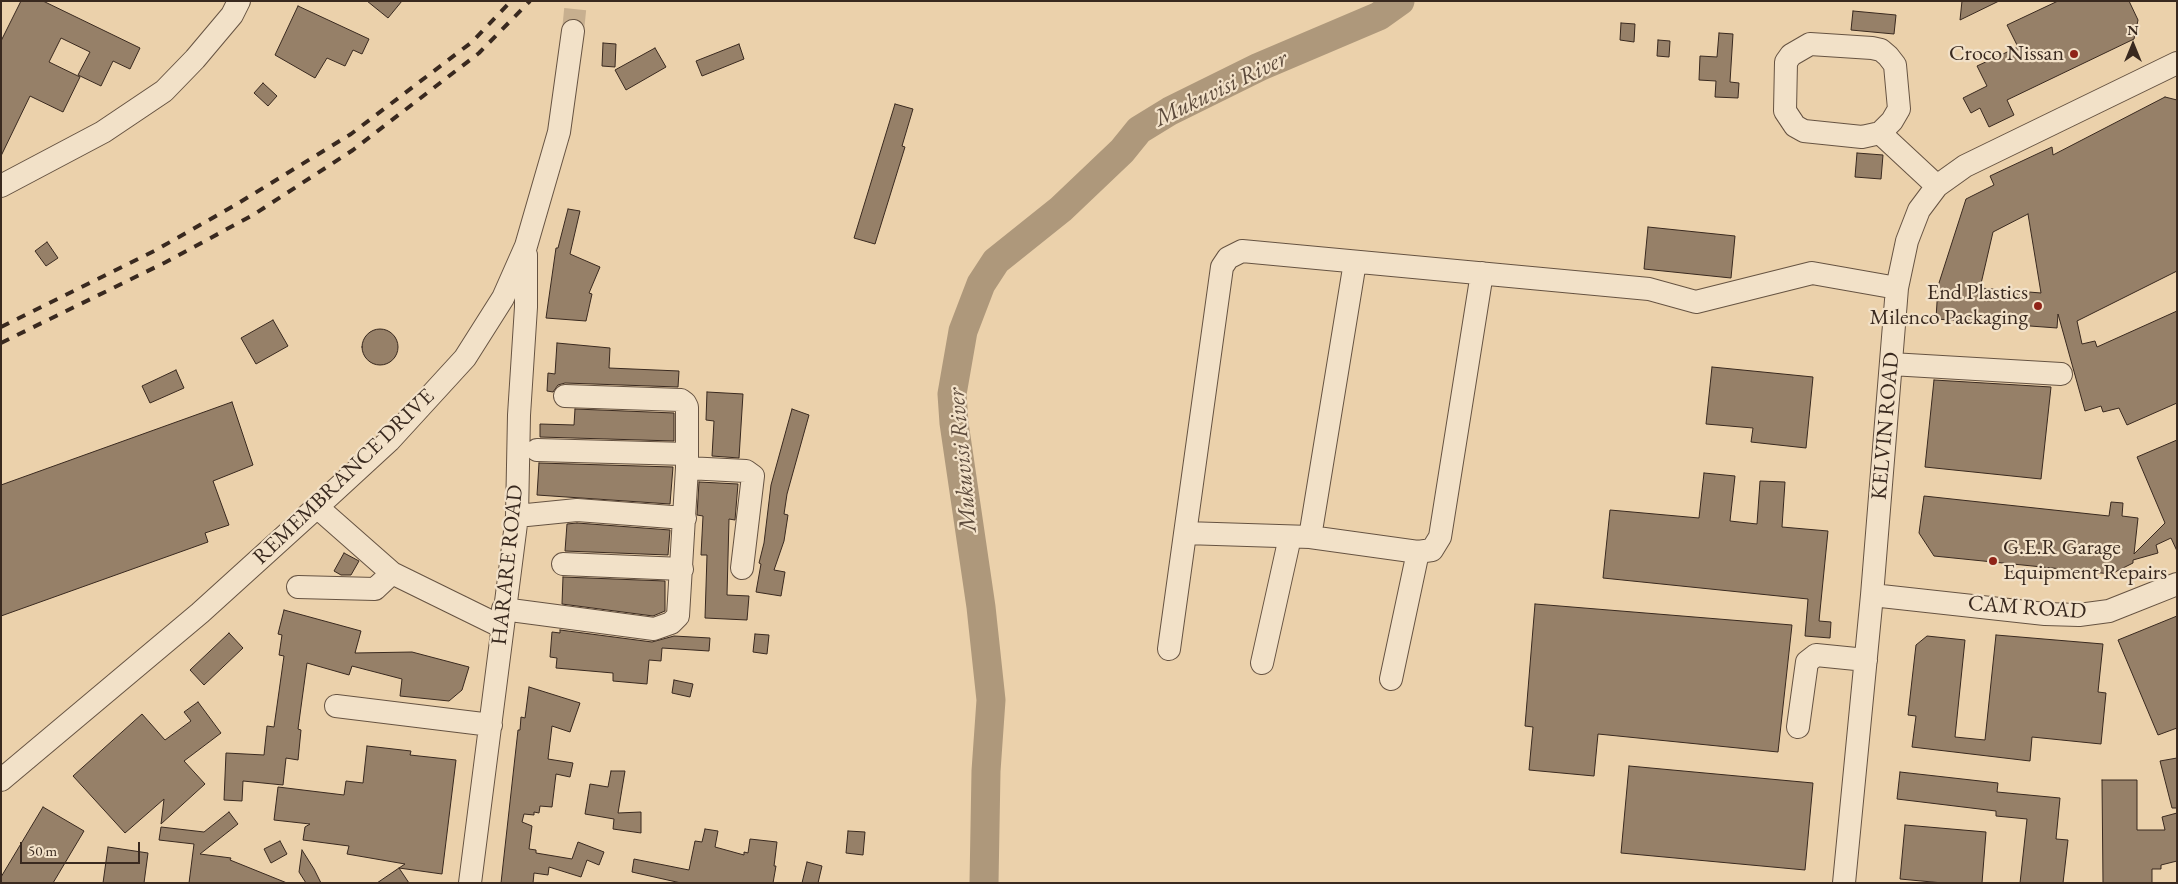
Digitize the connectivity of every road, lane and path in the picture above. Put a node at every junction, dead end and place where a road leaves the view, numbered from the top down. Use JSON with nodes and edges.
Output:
{"nodes":[{"id":1,"x":239,"y":1,"type":"edge"},
{"id":2,"x":573,"y":32,"type":"tunnel mouth"},
{"id":3,"x":2177,"y":63,"type":"edge"},
{"id":4,"x":1880,"y":133,"type":"junction"},
{"id":5,"x":1,"y":186,"type":"edge"},
{"id":6,"x":1937,"y":186,"type":"junction"},
{"id":7,"x":526,"y":246,"type":"junction"},
{"id":8,"x":1354,"y":262,"type":"junction"},
{"id":9,"x":1482,"y":273,"type":"junction"},
{"id":10,"x":1897,"y":288,"type":"junction"},
{"id":11,"x":1891,"y":364,"type":"junction"},
{"id":12,"x":2060,"y":374,"type":"dead end"},
{"id":13,"x":565,"y":396,"type":"dead end"},
{"id":14,"x":537,"y":450,"type":"dead end"},
{"id":15,"x":687,"y":461,"type":"junction"},
{"id":16,"x":317,"y":507,"type":"junction"},
{"id":17,"x":516,"y":516,"type":"junction"},
{"id":18,"x":685,"y":518,"type":"junction"},
{"id":19,"x":1186,"y":534,"type":"junction"},
{"id":20,"x":1300,"y":537,"type":"junction"},
{"id":21,"x":1418,"y":552,"type":"junction"},
{"id":22,"x":563,"y":564,"type":"dead end"},
{"id":23,"x":742,"y":568,"type":"dead end"},
{"id":24,"x":682,"y":569,"type":"junction"},
{"id":25,"x":392,"y":573,"type":"junction"},
{"id":26,"x":2177,"y":584,"type":"edge"},
{"id":27,"x":298,"y":587,"type":"dead end"},
{"id":28,"x":1872,"y":594,"type":"junction"},
{"id":29,"x":502,"y":618,"type":"junction"},
{"id":30,"x":1170,"y":650,"type":"dead end"},
{"id":31,"x":1866,"y":660,"type":"junction"},
{"id":32,"x":1262,"y":663,"type":"dead end"},
{"id":33,"x":1391,"y":680,"type":"dead end"},
{"id":34,"x":336,"y":706,"type":"dead end"},
{"id":35,"x":491,"y":725,"type":"junction"},
{"id":36,"x":1798,"y":727,"type":"dead end"},
{"id":37,"x":1,"y":780,"type":"edge"},
{"id":38,"x":470,"y":883,"type":"edge"},
{"id":39,"x":1844,"y":883,"type":"edge"}],
"edges":[{"from":1,"to":5,"type":"street"},
{"from":2,"to":7,"type":"street","name":"REMEMBRANCE DRIVE"},
{"from":3,"to":6,"type":"street","name":"KELVIN ROAD"},
{"from":4,"to":4,"type":"street"},
{"from":4,"to":6,"type":"street"},
{"from":6,"to":10,"type":"street","name":"KELVIN ROAD"},
{"from":7,"to":16,"type":"street","name":"REMEMBRANCE DRIVE"},
{"from":7,"to":17,"type":"street","name":"HARARE ROAD"},
{"from":8,"to":9,"type":"street"},
{"from":8,"to":19,"type":"street"},
{"from":8,"to":20,"type":"street"},
{"from":9,"to":10,"type":"street"},
{"from":9,"to":21,"type":"street"},
{"from":10,"to":11,"type":"street","name":"KELVIN ROAD"},
{"from":11,"to":12,"type":"street"},
{"from":11,"to":28,"type":"street","name":"KELVIN ROAD"},
{"from":13,"to":15,"type":"street"},
{"from":14,"to":15,"type":"street"},
{"from":15,"to":18,"type":"street"},
{"from":15,"to":23,"type":"street"},
{"from":16,"to":25,"type":"street"},
{"from":16,"to":37,"type":"street","name":"REMEMBRANCE DRIVE"},
{"from":17,"to":18,"type":"street"},
{"from":17,"to":29,"type":"street","name":"HARARE ROAD"},
{"from":18,"to":24,"type":"street"},
{"from":19,"to":20,"type":"street"},
{"from":19,"to":30,"type":"street"},
{"from":20,"to":21,"type":"street"},
{"from":20,"to":32,"type":"street"},
{"from":21,"to":33,"type":"street"},
{"from":22,"to":24,"type":"street"},
{"from":24,"to":29,"type":"street"},
{"from":25,"to":27,"type":"street"},
{"from":25,"to":29,"type":"street"},
{"from":26,"to":28,"type":"street","name":"CAM ROAD"},
{"from":28,"to":31,"type":"street","name":"KELVIN ROAD"},
{"from":29,"to":35,"type":"street","name":"HARARE ROAD"},
{"from":31,"to":36,"type":"street"},
{"from":31,"to":39,"type":"street","name":"KELVIN ROAD"},
{"from":34,"to":35,"type":"street"},
{"from":35,"to":38,"type":"street","name":"HARARE ROAD"}]}
